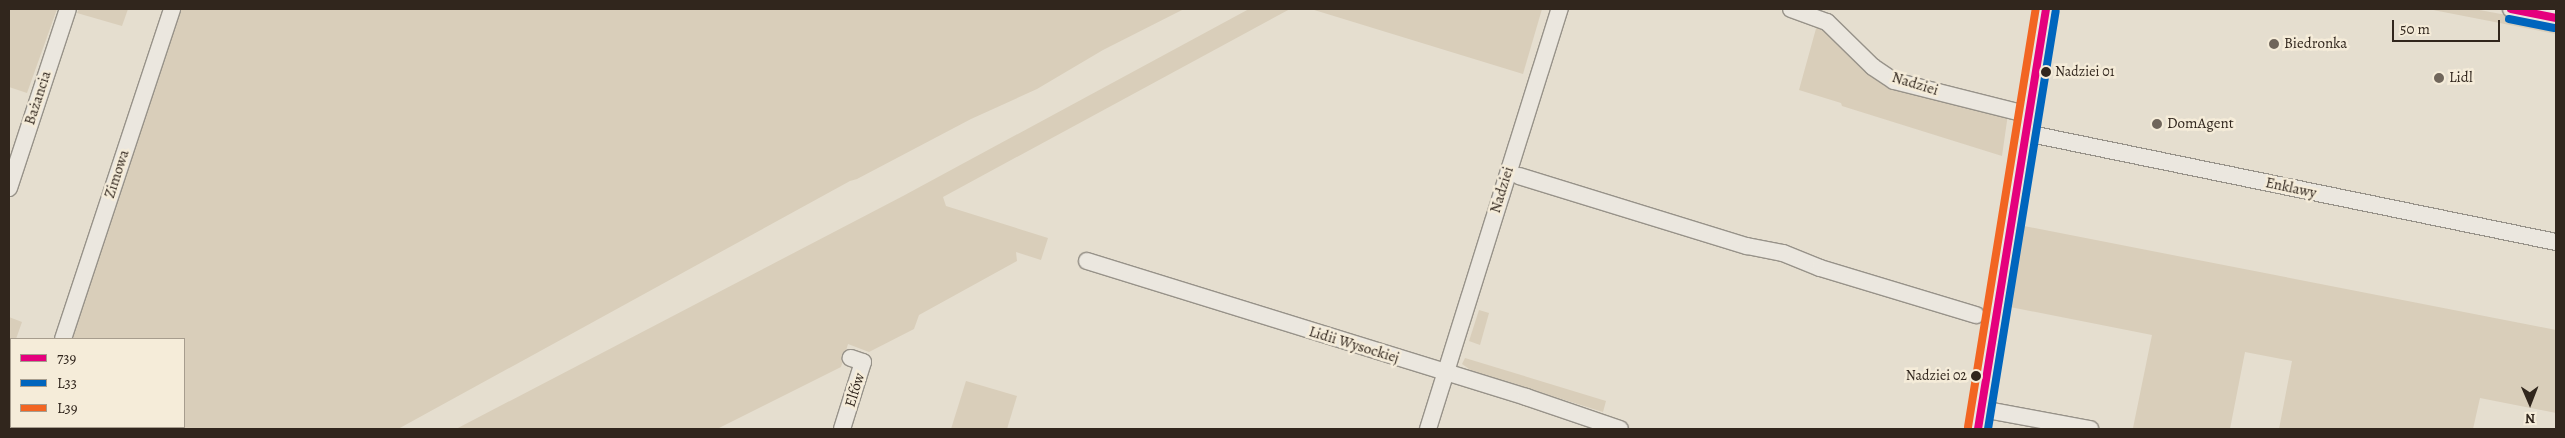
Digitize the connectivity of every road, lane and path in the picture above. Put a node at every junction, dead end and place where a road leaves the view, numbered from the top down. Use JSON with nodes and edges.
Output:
{"nodes":[{"id":1,"x":68,"y":9,"type":"edge"},
{"id":2,"x":172,"y":9,"type":"edge"},
{"id":3,"x":1560,"y":9,"type":"edge"},
{"id":4,"x":1792,"y":9,"type":"edge"},
{"id":5,"x":2046,"y":9,"type":"edge"},
{"id":6,"x":2510,"y":9,"type":"edge"},
{"id":7,"x":2556,"y":18,"type":"edge"},
{"id":8,"x":2029,"y":115,"type":"junction"},
{"id":9,"x":2026,"y":133,"type":"junction"},
{"id":10,"x":1519,"y":176,"type":"dead end"},
{"id":11,"x":9,"y":188,"type":"edge"},
{"id":12,"x":2556,"y":242,"type":"edge"},
{"id":13,"x":1087,"y":261,"type":"dead end"},
{"id":14,"x":1976,"y":315,"type":"dead end"},
{"id":15,"x":63,"y":338,"type":"edge"},
{"id":16,"x":851,"y":358,"type":"dead end"},
{"id":17,"x":1445,"y":372,"type":"junction"},
{"id":18,"x":1982,"y":409,"type":"junction"},
{"id":19,"x":1594,"y":425,"type":"edge"},
{"id":20,"x":842,"y":429,"type":"edge"},
{"id":21,"x":1428,"y":429,"type":"edge"},
{"id":22,"x":1620,"y":429,"type":"edge"},
{"id":23,"x":1978,"y":429,"type":"edge"},
{"id":24,"x":2090,"y":429,"type":"edge"}],
"edges":[{"from":1,"to":11,"type":"street","name":"Bażancia"},
{"from":2,"to":15,"type":"street","name":"Zimowa"},
{"from":3,"to":17,"type":"street","name":"Nadziei"},
{"from":4,"to":8,"type":"street","name":"Nadziei"},
{"from":5,"to":8,"type":"street"},
{"from":6,"to":7,"type":"street"},
{"from":8,"to":9,"type":"street"},
{"from":9,"to":12,"type":"street","name":"Enklawy"},
{"from":9,"to":18,"type":"street"},
{"from":10,"to":14,"type":"street"},
{"from":13,"to":17,"type":"street","name":"Lidii Wysockiej"},
{"from":16,"to":20,"type":"street","name":"Elfów"},
{"from":17,"to":19,"type":"street","name":"Lidii Wysockiej"},
{"from":17,"to":21,"type":"street","name":"Nadziei"},
{"from":18,"to":23,"type":"street"},
{"from":18,"to":24,"type":"street"},
{"from":19,"to":22,"type":"street","name":"Lidii Wysockiej"}]}
